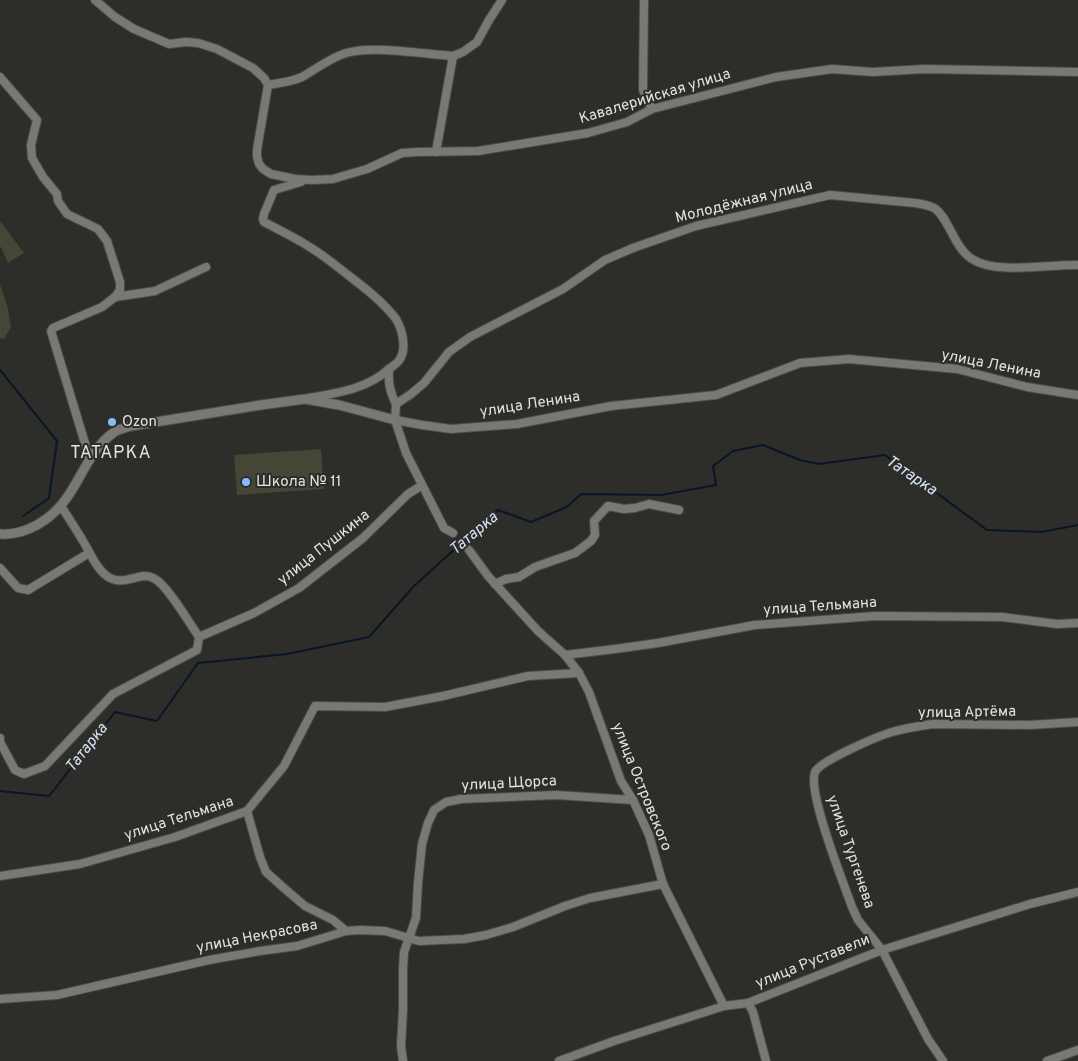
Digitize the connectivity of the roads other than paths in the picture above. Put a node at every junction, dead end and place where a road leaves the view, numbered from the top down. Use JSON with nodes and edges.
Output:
{"nodes":[{"id":1,"x":94,"y":0,"type":"edge"},
{"id":2,"x":502,"y":0,"type":"edge"},
{"id":3,"x":644,"y":0,"type":"edge"},
{"id":4,"x":453,"y":56,"type":"junction"},
{"id":5,"x":1078,"y":72,"type":"edge"},
{"id":6,"x":0,"y":77,"type":"edge"},
{"id":7,"x":268,"y":85,"type":"junction"},
{"id":8,"x":652,"y":109,"type":"junction"},
{"id":9,"x":436,"y":152,"type":"junction"},
{"id":10,"x":312,"y":180,"type":"junction"},
{"id":11,"x":1078,"y":265,"type":"edge"},
{"id":12,"x":206,"y":267,"type":"dead end"},
{"id":13,"x":115,"y":297,"type":"junction"},
{"id":14,"x":389,"y":369,"type":"junction"},
{"id":15,"x":1078,"y":395,"type":"edge"},
{"id":16,"x":305,"y":399,"type":"junction"},
{"id":17,"x":396,"y":404,"type":"junction"},
{"id":18,"x":395,"y":420,"type":"junction"},
{"id":19,"x":90,"y":460,"type":"junction"},
{"id":20,"x":421,"y":486,"type":"junction"},
{"id":21,"x":60,"y":506,"type":"junction"},
{"id":22,"x":679,"y":510,"type":"dead end"},
{"id":23,"x":453,"y":533,"type":"dead end"},
{"id":24,"x":0,"y":534,"type":"edge"},
{"id":25,"x":469,"y":550,"type":"dead end"},
{"id":26,"x":90,"y":553,"type":"junction"},
{"id":27,"x":0,"y":568,"type":"edge"},
{"id":28,"x":495,"y":584,"type":"junction"},
{"id":29,"x":1078,"y":623,"type":"edge"},
{"id":30,"x":199,"y":637,"type":"junction"},
{"id":31,"x":565,"y":655,"type":"junction"},
{"id":32,"x":579,"y":673,"type":"junction"},
{"id":33,"x":1078,"y":722,"type":"edge"},
{"id":34,"x":0,"y":738,"type":"edge"},
{"id":35,"x":814,"y":779,"type":"joint"},
{"id":36,"x":633,"y":800,"type":"junction"},
{"id":37,"x":247,"y":811,"type":"junction"},
{"id":38,"x":0,"y":876,"type":"edge"},
{"id":39,"x":663,"y":884,"type":"junction"},
{"id":40,"x":1078,"y":892,"type":"edge"},
{"id":41,"x":346,"y":931,"type":"junction"},
{"id":42,"x":409,"y":937,"type":"junction"},
{"id":43,"x":882,"y":950,"type":"junction"},
{"id":44,"x":0,"y":999,"type":"edge"},
{"id":45,"x":748,"y":1003,"type":"junction"},
{"id":46,"x":724,"y":1006,"type":"junction"},
{"id":47,"x":1078,"y":1050,"type":"edge"},
{"id":48,"x":404,"y":1061,"type":"edge"},
{"id":49,"x":558,"y":1061,"type":"edge"},
{"id":50,"x":766,"y":1061,"type":"edge"},
{"id":51,"x":943,"y":1061,"type":"edge"},
{"id":52,"x":1047,"y":1061,"type":"edge"}],
"edges":[{"from":1,"to":7,"type":"street"},
{"from":2,"to":4,"type":"street"},
{"from":3,"to":8,"type":"street"},
{"from":4,"to":7,"type":"street"},
{"from":4,"to":9,"type":"street"},
{"from":5,"to":8,"type":"street","name":"Кавалерийская улица"},
{"from":6,"to":13,"type":"street"},
{"from":7,"to":10,"type":"street","name":"Кавалерийская улица"},
{"from":8,"to":9,"type":"street","name":"Кавалерийская улица"},
{"from":9,"to":10,"type":"street","name":"Кавалерийская улица"},
{"from":10,"to":14,"type":"street"},
{"from":11,"to":17,"type":"street","name":"Молодёжная улица"},
{"from":12,"to":13,"type":"street"},
{"from":13,"to":19,"type":"street"},
{"from":14,"to":16,"type":"street"},
{"from":14,"to":17,"type":"street"},
{"from":15,"to":18,"type":"street","name":"улица Ленина"},
{"from":16,"to":18,"type":"street","name":"улица Ленина"},
{"from":16,"to":19,"type":"street","name":"улица Ленина"},
{"from":17,"to":18,"type":"street"},
{"from":18,"to":20,"type":"street"},
{"from":19,"to":21,"type":"street","name":"улица Ленина"},
{"from":20,"to":23,"type":"street"},
{"from":20,"to":30,"type":"street","name":"улица Пушкина"},
{"from":21,"to":24,"type":"street","name":"улица Ленина"},
{"from":21,"to":26,"type":"street"},
{"from":22,"to":28,"type":"street"},
{"from":25,"to":28,"type":"street","name":"улица Островского"},
{"from":26,"to":27,"type":"street"},
{"from":26,"to":30,"type":"street"},
{"from":28,"to":31,"type":"street","name":"улица Островского"},
{"from":29,"to":31,"type":"street","name":"улица Тельмана"},
{"from":30,"to":34,"type":"street"},
{"from":31,"to":32,"type":"street","name":"улица Островского"},
{"from":32,"to":36,"type":"street","name":"улица Островского"},
{"from":32,"to":37,"type":"street","name":"улица Тельмана"},
{"from":33,"to":35,"type":"street","name":"улица Артёма"},
{"from":35,"to":43,"type":"street","name":"улица Тургенева"},
{"from":36,"to":39,"type":"street","name":"улица Островского"},
{"from":36,"to":42,"type":"street","name":"улица Щорса"},
{"from":37,"to":38,"type":"street","name":"улица Тельмана"},
{"from":37,"to":41,"type":"street"},
{"from":39,"to":42,"type":"street","name":"улица Некрасова"},
{"from":39,"to":46,"type":"street","name":"улица Островского"},
{"from":40,"to":43,"type":"street","name":"улица Руставели"},
{"from":41,"to":42,"type":"street","name":"улица Некрасова"},
{"from":41,"to":44,"type":"street","name":"улица Некрасова"},
{"from":42,"to":48,"type":"street","name":"улица Щорса"},
{"from":43,"to":45,"type":"street","name":"улица Руставели"},
{"from":43,"to":51,"type":"street","name":"улица Тургенева"},
{"from":45,"to":46,"type":"street","name":"улица Руставели"},
{"from":45,"to":50,"type":"street"},
{"from":46,"to":49,"type":"street","name":"улица Руставели"},
{"from":47,"to":52,"type":"street"}]}
